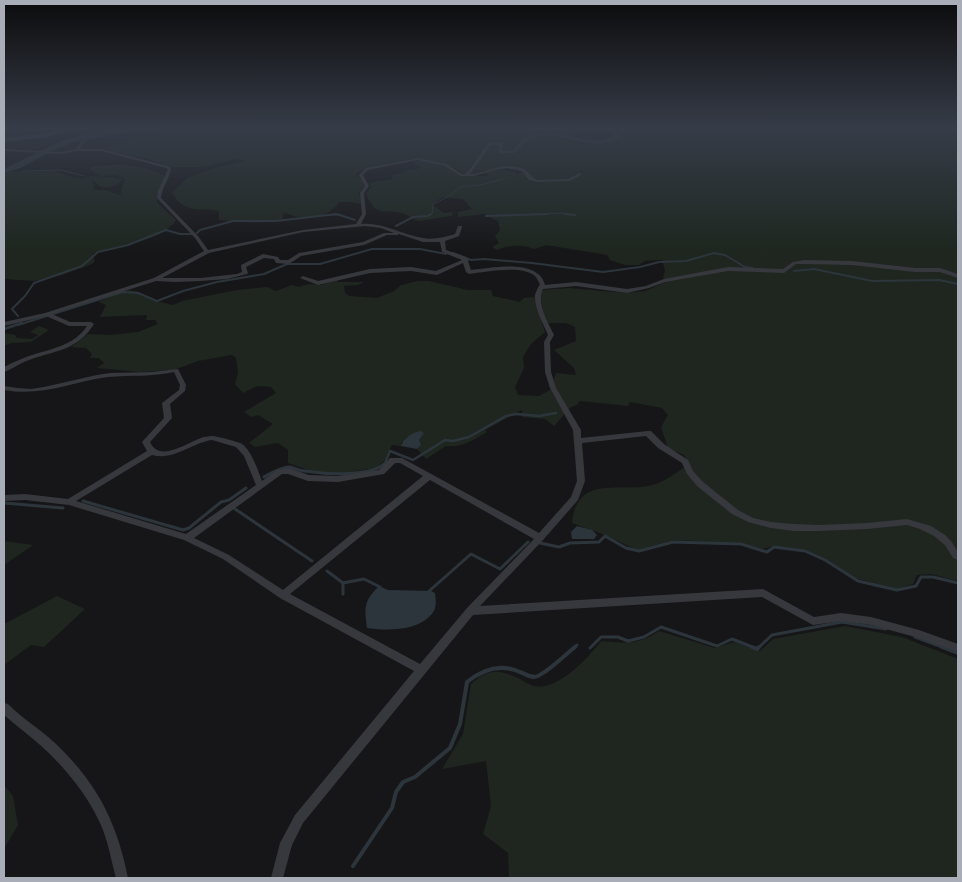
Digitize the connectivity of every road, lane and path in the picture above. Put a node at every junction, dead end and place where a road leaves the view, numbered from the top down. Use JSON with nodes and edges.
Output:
{"nodes":[{"id":1,"x":170,"y":170,"type":"edge"},
{"id":2,"x":364,"y":170,"type":"edge"},
{"id":3,"x":453,"y":170,"type":"edge"},
{"id":4,"x":471,"y":170,"type":"edge"},
{"id":5,"x":488,"y":170,"type":"edge"},
{"id":6,"x":523,"y":170,"type":"edge"},
{"id":7,"x":467,"y":174,"type":"junction"},
{"id":8,"x":580,"y":174,"type":"dead end"},
{"id":9,"x":358,"y":225,"type":"junction"},
{"id":10,"x":460,"y":228,"type":"dead end"},
{"id":11,"x":404,"y":234,"type":"junction"},
{"id":12,"x":442,"y":240,"type":"junction"},
{"id":13,"x":207,"y":252,"type":"junction"},
{"id":14,"x":466,"y":260,"type":"junction"},
{"id":15,"x":958,"y":276,"type":"edge"},
{"id":16,"x":304,"y":278,"type":"dead end"},
{"id":17,"x":156,"y":279,"type":"junction"},
{"id":18,"x":542,"y":287,"type":"junction"},
{"id":19,"x":49,"y":315,"type":"junction"},
{"id":20,"x":4,"y":324,"type":"edge"},
{"id":21,"x":4,"y":370,"type":"edge"},
{"id":22,"x":4,"y":388,"type":"edge"},
{"id":23,"x":579,"y":441,"type":"junction"},
{"id":24,"x":152,"y":452,"type":"junction"},
{"id":25,"x":428,"y":477,"type":"junction"},
{"id":26,"x":260,"y":485,"type":"junction"},
{"id":27,"x":4,"y":498,"type":"edge"},
{"id":28,"x":70,"y":502,"type":"junction"},
{"id":29,"x":188,"y":538,"type":"junction"},
{"id":30,"x":540,"y":538,"type":"junction"},
{"id":31,"x":958,"y":556,"type":"edge"},
{"id":32,"x":283,"y":595,"type":"junction"},
{"id":33,"x":470,"y":611,"type":"junction"},
{"id":34,"x":958,"y":648,"type":"edge"},
{"id":35,"x":421,"y":670,"type":"junction"},
{"id":36,"x":4,"y":708,"type":"edge"},
{"id":37,"x":122,"y":878,"type":"edge"},
{"id":38,"x":277,"y":878,"type":"edge"}],
"edges":[{"from":1,"to":13,"type":"street"},
{"from":2,"to":9,"type":"street"},
{"from":3,"to":7,"type":"street"},
{"from":4,"to":7,"type":"street"},
{"from":5,"to":7,"type":"street"},
{"from":6,"to":8,"type":"street"},
{"from":9,"to":11,"type":"street"},
{"from":9,"to":13,"type":"street"},
{"from":10,"to":12,"type":"street"},
{"from":11,"to":12,"type":"street"},
{"from":11,"to":17,"type":"street"},
{"from":12,"to":14,"type":"street"},
{"from":13,"to":17,"type":"street"},
{"from":14,"to":16,"type":"street"},
{"from":14,"to":18,"type":"street"},
{"from":15,"to":18,"type":"street"},
{"from":17,"to":19,"type":"street"},
{"from":18,"to":23,"type":"street"},
{"from":19,"to":20,"type":"street"},
{"from":19,"to":21,"type":"street"},
{"from":22,"to":24,"type":"street"},
{"from":23,"to":30,"type":"street"},
{"from":23,"to":31,"type":"street"},
{"from":24,"to":26,"type":"street"},
{"from":24,"to":28,"type":"street"},
{"from":25,"to":26,"type":"street"},
{"from":25,"to":30,"type":"street"},
{"from":25,"to":32,"type":"street"},
{"from":26,"to":29,"type":"street"},
{"from":27,"to":28,"type":"street"},
{"from":28,"to":29,"type":"street"},
{"from":29,"to":32,"type":"street"},
{"from":30,"to":33,"type":"street"},
{"from":32,"to":35,"type":"street"},
{"from":33,"to":34,"type":"street"},
{"from":33,"to":35,"type":"street"},
{"from":35,"to":38,"type":"street"},
{"from":36,"to":37,"type":"street"}]}
